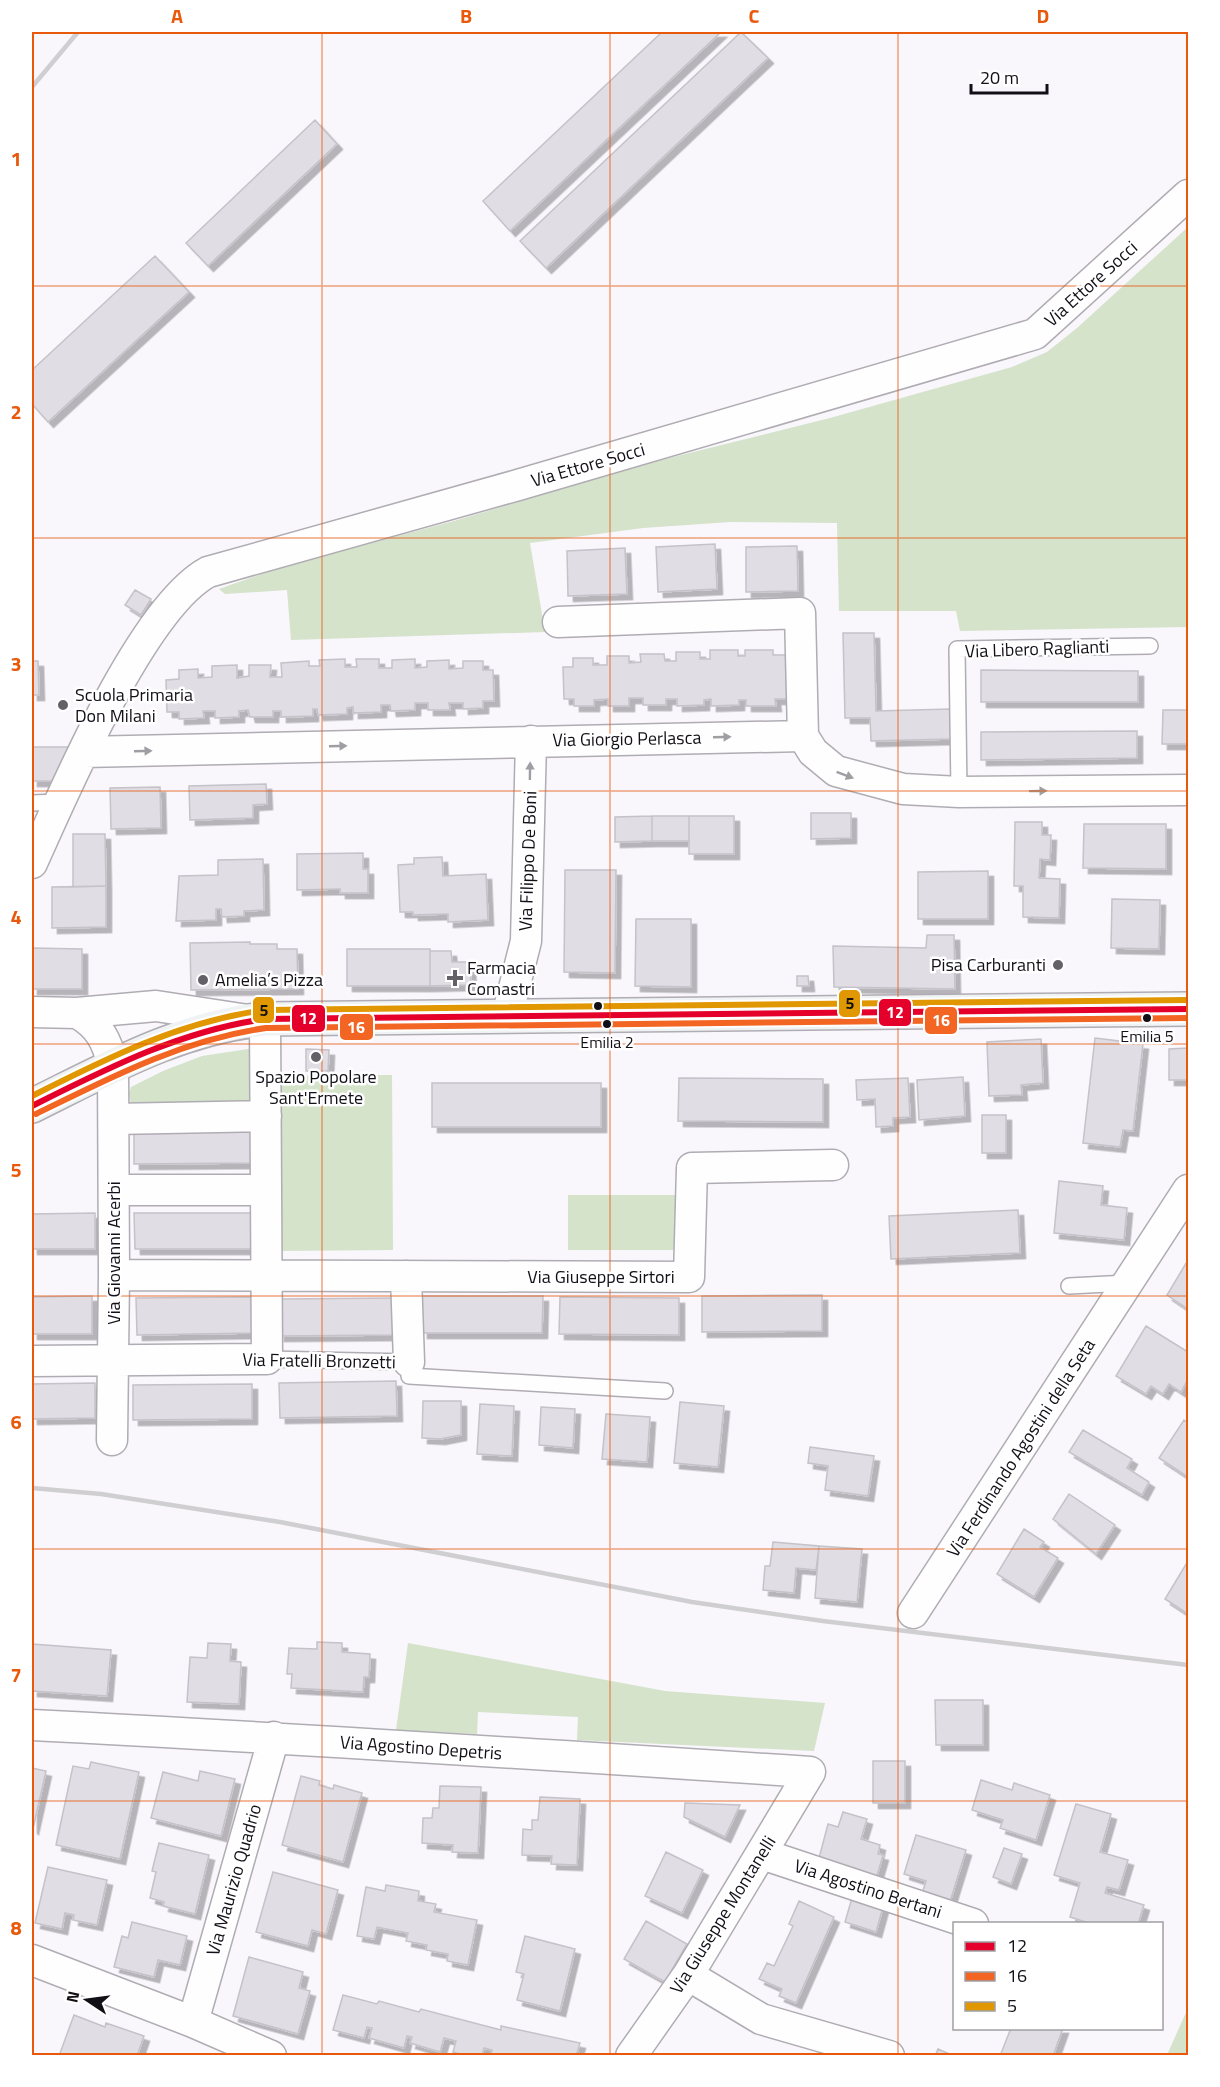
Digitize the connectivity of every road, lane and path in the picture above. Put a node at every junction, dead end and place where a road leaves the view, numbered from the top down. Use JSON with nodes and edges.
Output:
{"nodes":[{"id":1,"x":1188,"y":195,"type":"edge"},
{"id":2,"x":558,"y":621,"type":"dead end"},
{"id":3,"x":1149,"y":646,"type":"dead end"},
{"id":4,"x":803,"y":736,"type":"junction"},
{"id":5,"x":531,"y":741,"type":"junction"},
{"id":6,"x":84,"y":752,"type":"junction"},
{"id":7,"x":1188,"y":790,"type":"edge"},
{"id":8,"x":959,"y":792,"type":"junction"},
{"id":9,"x":45,"y":803,"type":"edge"},
{"id":10,"x":32,"y":863,"type":"edge"},
{"id":11,"x":146,"y":1006,"type":"junction"},
{"id":12,"x":1188,"y":1009,"type":"edge"},
{"id":13,"x":32,"y":1012,"type":"edge"},
{"id":14,"x":77,"y":1013,"type":"junction"},
{"id":15,"x":507,"y":1016,"type":"junction"},
{"id":16,"x":257,"y":1019,"type":"junction"},
{"id":17,"x":156,"y":1045,"type":"junction"},
{"id":18,"x":113,"y":1066,"type":"junction"},
{"id":19,"x":32,"y":1106,"type":"edge"},
{"id":20,"x":266,"y":1116,"type":"junction"},
{"id":21,"x":114,"y":1119,"type":"junction"},
{"id":22,"x":833,"y":1165,"type":"dead end"},
{"id":23,"x":114,"y":1190,"type":"junction"},
{"id":24,"x":266,"y":1190,"type":"junction"},
{"id":25,"x":1188,"y":1190,"type":"edge"},
{"id":26,"x":267,"y":1274,"type":"junction"},
{"id":27,"x":114,"y":1275,"type":"junction"},
{"id":28,"x":406,"y":1276,"type":"junction"},
{"id":29,"x":1130,"y":1284,"type":"junction"},
{"id":30,"x":1069,"y":1286,"type":"dead end"},
{"id":31,"x":267,"y":1359,"type":"junction"},
{"id":32,"x":113,"y":1360,"type":"junction"},
{"id":33,"x":32,"y":1361,"type":"edge"},
{"id":34,"x":409,"y":1362,"type":"junction"},
{"id":35,"x":665,"y":1391,"type":"dead end"},
{"id":36,"x":112,"y":1440,"type":"dead end"},
{"id":37,"x":913,"y":1613,"type":"dead end"},
{"id":38,"x":32,"y":1725,"type":"edge"},
{"id":39,"x":274,"y":1737,"type":"junction"},
{"id":40,"x":810,"y":1772,"type":"joint"},
{"id":41,"x":762,"y":1854,"type":"junction"},
{"id":42,"x":970,"y":1922,"type":"edge"},
{"id":43,"x":32,"y":1960,"type":"edge"},
{"id":44,"x":688,"y":1976,"type":"junction"},
{"id":45,"x":193,"y":2022,"type":"junction"},
{"id":46,"x":271,"y":2055,"type":"edge"},
{"id":47,"x":631,"y":2055,"type":"edge"},
{"id":48,"x":889,"y":2055,"type":"edge"}],
"edges":[{"from":1,"to":6,"type":"street","name":"Via Ettore Socci"},
{"from":2,"to":4,"type":"street"},
{"from":3,"to":8,"type":"lane","name":"Via Libero Raglianti"},
{"from":5,"to":4,"type":"street","name":"Via Giorgio Perlasca","one_way":true},
{"from":4,"to":8,"type":"street","one_way":true},
{"from":6,"to":5,"type":"street","name":"Via Giorgio Perlasca","one_way":true},
{"from":15,"to":5,"type":"street","name":"Via Filippo De Boni","one_way":true},
{"from":6,"to":9,"type":"street","name":"Via Ettore Socci"},
{"from":8,"to":7,"type":"street","one_way":true},
{"from":9,"to":10,"type":"street","name":"Via Ettore Socci"},
{"from":11,"to":14,"type":"street"},
{"from":11,"to":16,"type":"street"},
{"from":11,"to":17,"type":"street"},
{"from":12,"to":15,"type":"main road"},
{"from":13,"to":14,"type":"street"},
{"from":14,"to":18,"type":"street","name":"Via Giovanni Acerbi"},
{"from":15,"to":16,"type":"main road"},
{"from":16,"to":17,"type":"main road"},
{"from":16,"to":20,"type":"street"},
{"from":17,"to":18,"type":"main road"},
{"from":18,"to":19,"type":"main road"},
{"from":18,"to":21,"type":"street","name":"Via Giovanni Acerbi"},
{"from":20,"to":21,"type":"street"},
{"from":20,"to":24,"type":"street"},
{"from":21,"to":23,"type":"street","name":"Via Giovanni Acerbi"},
{"from":22,"to":28,"type":"street","name":"Via Giuseppe Sirtori"},
{"from":23,"to":24,"type":"street"},
{"from":23,"to":27,"type":"street","name":"Via Giovanni Acerbi"},
{"from":24,"to":26,"type":"street"},
{"from":25,"to":29,"type":"street","name":"Via Ferdinando Agostini della Seta"},
{"from":26,"to":27,"type":"street","name":"Via Giuseppe Sirtori"},
{"from":26,"to":28,"type":"street","name":"Via Giuseppe Sirtori"},
{"from":26,"to":31,"type":"street"},
{"from":27,"to":32,"type":"street","name":"Via Giovanni Acerbi"},
{"from":28,"to":34,"type":"street"},
{"from":29,"to":30,"type":"lane"},
{"from":29,"to":37,"type":"street","name":"Via Ferdinando Agostini della Seta"},
{"from":31,"to":32,"type":"street","name":"Via Fratelli Bronzetti"},
{"from":31,"to":34,"type":"lane","name":"Via Fratelli Bronzetti"},
{"from":32,"to":33,"type":"street","name":"Via Fratelli Bronzetti"},
{"from":32,"to":36,"type":"street","name":"Via Giovanni Acerbi"},
{"from":34,"to":35,"type":"lane","name":"Via Fratelli Bronzetti"},
{"from":38,"to":39,"type":"street","name":"Via Agostino Depetris"},
{"from":39,"to":40,"type":"street","name":"Via Agostino Depetris"},
{"from":39,"to":45,"type":"street","name":"Via Maurizio Quadrio"},
{"from":40,"to":41,"type":"street","name":"Via Giuseppe Montanelli"},
{"from":41,"to":42,"type":"street","name":"Via Agostino Bertani"},
{"from":41,"to":44,"type":"street","name":"Via Giuseppe Montanelli"},
{"from":43,"to":45,"type":"street"},
{"from":44,"to":47,"type":"street","name":"Via Giuseppe Montanelli"},
{"from":44,"to":48,"type":"street"},
{"from":45,"to":46,"type":"street"}]}
